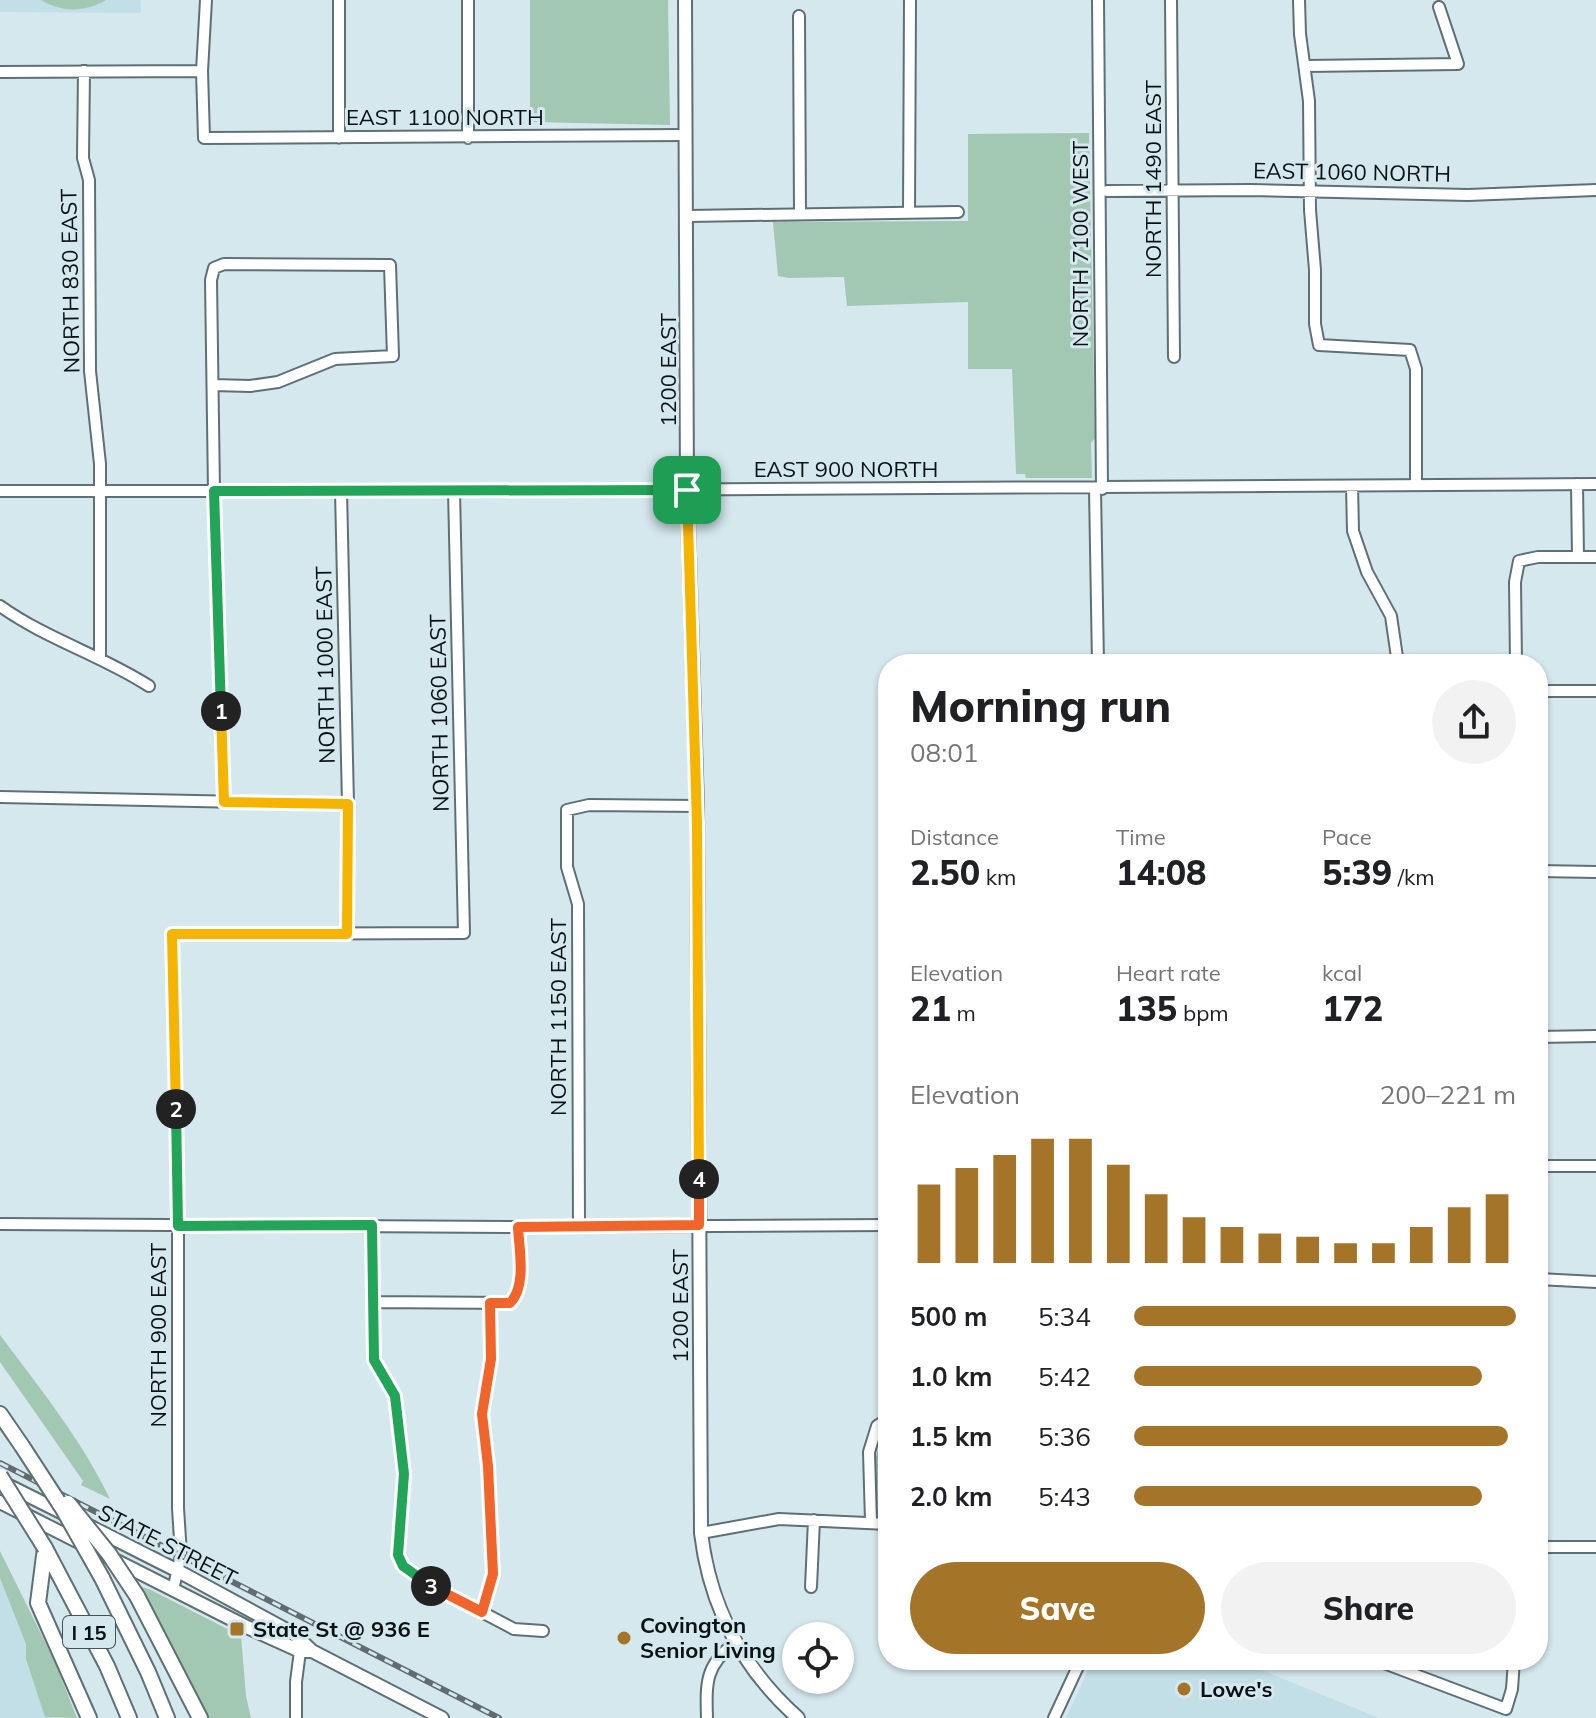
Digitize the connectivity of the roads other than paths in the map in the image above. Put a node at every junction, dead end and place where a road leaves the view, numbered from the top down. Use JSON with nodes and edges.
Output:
{"nodes":[{"id":1,"x":206,"y":0,"type":"edge"},
{"id":2,"x":339,"y":0,"type":"edge"},
{"id":3,"x":468,"y":0,"type":"edge"},
{"id":4,"x":685,"y":0,"type":"edge"},
{"id":5,"x":910,"y":0,"type":"edge"},
{"id":6,"x":1098,"y":0,"type":"edge"},
{"id":7,"x":1171,"y":0,"type":"edge"},
{"id":8,"x":1299,"y":0,"type":"edge"},
{"id":9,"x":1439,"y":7,"type":"dead end"},
{"id":10,"x":799,"y":16,"type":"dead end"},
{"id":11,"x":1306,"y":66,"type":"junction"},
{"id":12,"x":84,"y":71,"type":"junction"},
{"id":13,"x":202,"y":71,"type":"junction"},
{"id":14,"x":0,"y":72,"type":"edge"},
{"id":15,"x":686,"y":135,"type":"junction"},
{"id":16,"x":339,"y":138,"type":"junction"},
{"id":17,"x":468,"y":138,"type":"junction"},
{"id":18,"x":1596,"y":190,"type":"edge"},
{"id":19,"x":1107,"y":191,"type":"dead end"},
{"id":20,"x":1173,"y":192,"type":"junction"},
{"id":21,"x":1309,"y":192,"type":"junction"},
{"id":22,"x":958,"y":212,"type":"dead end"},
{"id":23,"x":909,"y":213,"type":"junction"},
{"id":24,"x":800,"y":214,"type":"junction"},
{"id":25,"x":688,"y":216,"type":"junction"},
{"id":26,"x":1174,"y":357,"type":"dead end"},
{"id":27,"x":213,"y":385,"type":"junction"},
{"id":28,"x":1577,"y":484,"type":"junction"},
{"id":29,"x":1596,"y":484,"type":"edge"},
{"id":30,"x":1416,"y":485,"type":"junction"},
{"id":31,"x":1352,"y":486,"type":"junction"},
{"id":32,"x":1098,"y":489,"type":"junction"},
{"id":33,"x":687,"y":490,"type":"junction"},
{"id":34,"x":0,"y":491,"type":"edge"},
{"id":35,"x":100,"y":491,"type":"junction"},
{"id":36,"x":214,"y":491,"type":"junction"},
{"id":37,"x":341,"y":491,"type":"junction"},
{"id":38,"x":454,"y":491,"type":"junction"},
{"id":39,"x":1578,"y":557,"type":"junction"},
{"id":40,"x":1596,"y":557,"type":"edge"},
{"id":41,"x":0,"y":606,"type":"edge"},
{"id":42,"x":1098,"y":654,"type":"edge"},
{"id":43,"x":1397,"y":654,"type":"edge"},
{"id":44,"x":1516,"y":654,"type":"edge"},
{"id":45,"x":100,"y":657,"type":"junction"},
{"id":46,"x":149,"y":686,"type":"dead end"},
{"id":47,"x":1548,"y":691,"type":"edge"},
{"id":48,"x":1596,"y":691,"type":"edge"},
{"id":49,"x":0,"y":797,"type":"edge"},
{"id":50,"x":224,"y":802,"type":"junction"},
{"id":51,"x":348,"y":804,"type":"junction"},
{"id":52,"x":697,"y":806,"type":"junction"},
{"id":53,"x":1548,"y":871,"type":"edge"},
{"id":54,"x":1596,"y":872,"type":"edge"},
{"id":55,"x":347,"y":934,"type":"junction"},
{"id":56,"x":1596,"y":1036,"type":"edge"},
{"id":57,"x":1548,"y":1037,"type":"edge"},
{"id":58,"x":1548,"y":1166,"type":"edge"},
{"id":59,"x":1596,"y":1166,"type":"edge"},
{"id":60,"x":0,"y":1224,"type":"edge"},
{"id":61,"x":372,"y":1225,"type":"junction"},
{"id":62,"x":699,"y":1225,"type":"junction"},
{"id":63,"x":878,"y":1225,"type":"edge"},
{"id":64,"x":178,"y":1226,"type":"junction"},
{"id":65,"x":579,"y":1226,"type":"junction"},
{"id":66,"x":518,"y":1227,"type":"junction"},
{"id":67,"x":1548,"y":1280,"type":"edge"},
{"id":68,"x":1596,"y":1282,"type":"edge"},
{"id":69,"x":373,"y":1302,"type":"junction"},
{"id":70,"x":490,"y":1303,"type":"junction"},
{"id":71,"x":0,"y":1414,"type":"edge"},
{"id":72,"x":878,"y":1425,"type":"edge"},
{"id":73,"x":43,"y":1477,"type":"junction"},
{"id":74,"x":0,"y":1479,"type":"edge"},
{"id":75,"x":0,"y":1502,"type":"edge"},
{"id":76,"x":814,"y":1520,"type":"junction"},
{"id":77,"x":871,"y":1521,"type":"junction"},
{"id":78,"x":878,"y":1522,"type":"edge"},
{"id":79,"x":701,"y":1533,"type":"junction"},
{"id":80,"x":1548,"y":1547,"type":"edge"},
{"id":81,"x":1596,"y":1547,"type":"edge"},
{"id":82,"x":45,"y":1548,"type":"junction"},
{"id":83,"x":176,"y":1570,"type":"junction"},
{"id":84,"x":811,"y":1587,"type":"dead end"},
{"id":85,"x":173,"y":1590,"type":"junction"},
{"id":86,"x":482,"y":1612,"type":"junction"},
{"id":87,"x":543,"y":1631,"type":"dead end"},
{"id":88,"x":735,"y":1643,"type":"junction"},
{"id":89,"x":306,"y":1651,"type":"junction"},
{"id":90,"x":1076,"y":1670,"type":"edge"},
{"id":91,"x":1403,"y":1670,"type":"edge"},
{"id":92,"x":1513,"y":1670,"type":"edge"},
{"id":93,"x":89,"y":1718,"type":"edge"},
{"id":94,"x":129,"y":1718,"type":"edge"},
{"id":95,"x":167,"y":1718,"type":"edge"},
{"id":96,"x":200,"y":1718,"type":"edge"},
{"id":97,"x":296,"y":1718,"type":"edge"},
{"id":98,"x":442,"y":1718,"type":"edge"},
{"id":99,"x":707,"y":1718,"type":"edge"},
{"id":100,"x":798,"y":1718,"type":"edge"},
{"id":101,"x":1054,"y":1718,"type":"edge"}],
"edges":[{"from":1,"to":13,"type":"street"},
{"from":2,"to":16,"type":"street"},
{"from":3,"to":17,"type":"street"},
{"from":4,"to":15,"type":"main road","name":"1200 EAST"},
{"from":5,"to":23,"type":"street"},
{"from":6,"to":32,"type":"street","name":"NORTH 7100 WEST"},
{"from":7,"to":20,"type":"street","name":"NORTH 1490 EAST"},
{"from":8,"to":11,"type":"street"},
{"from":9,"to":11,"type":"street"},
{"from":10,"to":24,"type":"street"},
{"from":11,"to":21,"type":"street"},
{"from":12,"to":13,"type":"street"},
{"from":12,"to":14,"type":"street"},
{"from":12,"to":35,"type":"street","name":"NORTH 830 EAST"},
{"from":13,"to":16,"type":"street","name":"EAST 1100 NORTH"},
{"from":15,"to":17,"type":"street","name":"EAST 1100 NORTH"},
{"from":15,"to":25,"type":"main road","name":"1200 EAST"},
{"from":16,"to":17,"type":"street","name":"EAST 1100 NORTH"},
{"from":18,"to":21,"type":"street","name":"EAST 1060 NORTH"},
{"from":19,"to":20,"type":"street","name":"EAST 1060 NORTH"},
{"from":20,"to":21,"type":"street","name":"EAST 1060 NORTH"},
{"from":20,"to":26,"type":"street","name":"NORTH 1490 EAST"},
{"from":21,"to":30,"type":"street"},
{"from":22,"to":23,"type":"street"},
{"from":23,"to":24,"type":"street"},
{"from":24,"to":25,"type":"street"},
{"from":25,"to":33,"type":"main road","name":"1200 EAST"},
{"from":27,"to":27,"type":"street"},
{"from":27,"to":36,"type":"street"},
{"from":28,"to":29,"type":"street","name":"EAST 900 NORTH"},
{"from":28,"to":30,"type":"street","name":"EAST 900 NORTH"},
{"from":28,"to":39,"type":"street"},
{"from":30,"to":31,"type":"street","name":"EAST 900 NORTH"},
{"from":31,"to":32,"type":"street","name":"EAST 900 NORTH"},
{"from":31,"to":43,"type":"street"},
{"from":32,"to":33,"type":"street","name":"EAST 900 NORTH"},
{"from":32,"to":42,"type":"street","name":"NORTH 7100 WEST"},
{"from":33,"to":38,"type":"street","name":"EAST 900 NORTH"},
{"from":33,"to":52,"type":"main road","name":"1200 EAST"},
{"from":34,"to":35,"type":"street","name":"EAST 900 NORTH"},
{"from":35,"to":36,"type":"street","name":"EAST 900 NORTH"},
{"from":35,"to":45,"type":"street","name":"NORTH 830 EAST"},
{"from":36,"to":37,"type":"street","name":"EAST 900 NORTH"},
{"from":36,"to":50,"type":"street"},
{"from":37,"to":38,"type":"street","name":"EAST 900 NORTH"},
{"from":37,"to":51,"type":"street","name":"NORTH 1000 EAST"},
{"from":38,"to":55,"type":"street","name":"NORTH 1060 EAST"},
{"from":39,"to":40,"type":"street"},
{"from":39,"to":44,"type":"street"},
{"from":41,"to":45,"type":"street"},
{"from":45,"to":46,"type":"street"},
{"from":47,"to":48,"type":"street"},
{"from":49,"to":50,"type":"street"},
{"from":50,"to":51,"type":"street"},
{"from":51,"to":55,"type":"street","name":"NORTH 1000 EAST"},
{"from":52,"to":62,"type":"main road","name":"1200 EAST"},
{"from":52,"to":65,"type":"street","name":"NORTH 1150 EAST"},
{"from":53,"to":54,"type":"street"},
{"from":55,"to":64,"type":"street","name":"NORTH 900 EAST"},
{"from":56,"to":57,"type":"street"},
{"from":58,"to":59,"type":"street"},
{"from":60,"to":64,"type":"street"},
{"from":61,"to":64,"type":"street"},
{"from":61,"to":66,"type":"street"},
{"from":61,"to":69,"type":"street"},
{"from":62,"to":63,"type":"street"},
{"from":62,"to":65,"type":"street"},
{"from":62,"to":79,"type":"main road","name":"1200 EAST"},
{"from":64,"to":83,"type":"street","name":"NORTH 900 EAST"},
{"from":65,"to":66,"type":"street"},
{"from":66,"to":70,"type":"street"},
{"from":67,"to":68,"type":"street"},
{"from":69,"to":70,"type":"street"},
{"from":69,"to":86,"type":"street"},
{"from":70,"to":86,"type":"street"},
{"from":71,"to":73,"type":"highway","number":"I 15","bridge":true},
{"from":72,"to":77,"type":"street"},
{"from":73,"to":95,"type":"highway","number":"I 15","bridge":true},
{"from":73,"to":96,"type":"highway","bridge":true},
{"from":74,"to":82,"type":"highway","number":"I 15","bridge":true},
{"from":74,"to":83,"type":"main road","name":"STATE STREET"},
{"from":75,"to":85,"type":"main road","name":"STATE STREET"},
{"from":76,"to":77,"type":"street"},
{"from":76,"to":79,"type":"street"},
{"from":76,"to":84,"type":"street"},
{"from":77,"to":78,"type":"street"},
{"from":79,"to":88,"type":"main road","name":"1200 EAST"},
{"from":80,"to":81,"type":"street"},
{"from":82,"to":93,"type":"highway"},
{"from":82,"to":94,"type":"highway","number":"I 15"},
{"from":83,"to":85,"type":"street","name":"NORTH 900 EAST"},
{"from":83,"to":89,"type":"main road","name":"STATE STREET"},
{"from":85,"to":89,"type":"main road","name":"STATE STREET"},
{"from":86,"to":87,"type":"street"},
{"from":88,"to":99,"type":"street"},
{"from":88,"to":100,"type":"main road","name":"1200 EAST"},
{"from":89,"to":97,"type":"street"},
{"from":89,"to":98,"type":"main road","name":"STATE STREET"},
{"from":90,"to":101,"type":"street"},
{"from":91,"to":92,"type":"street"}]}
